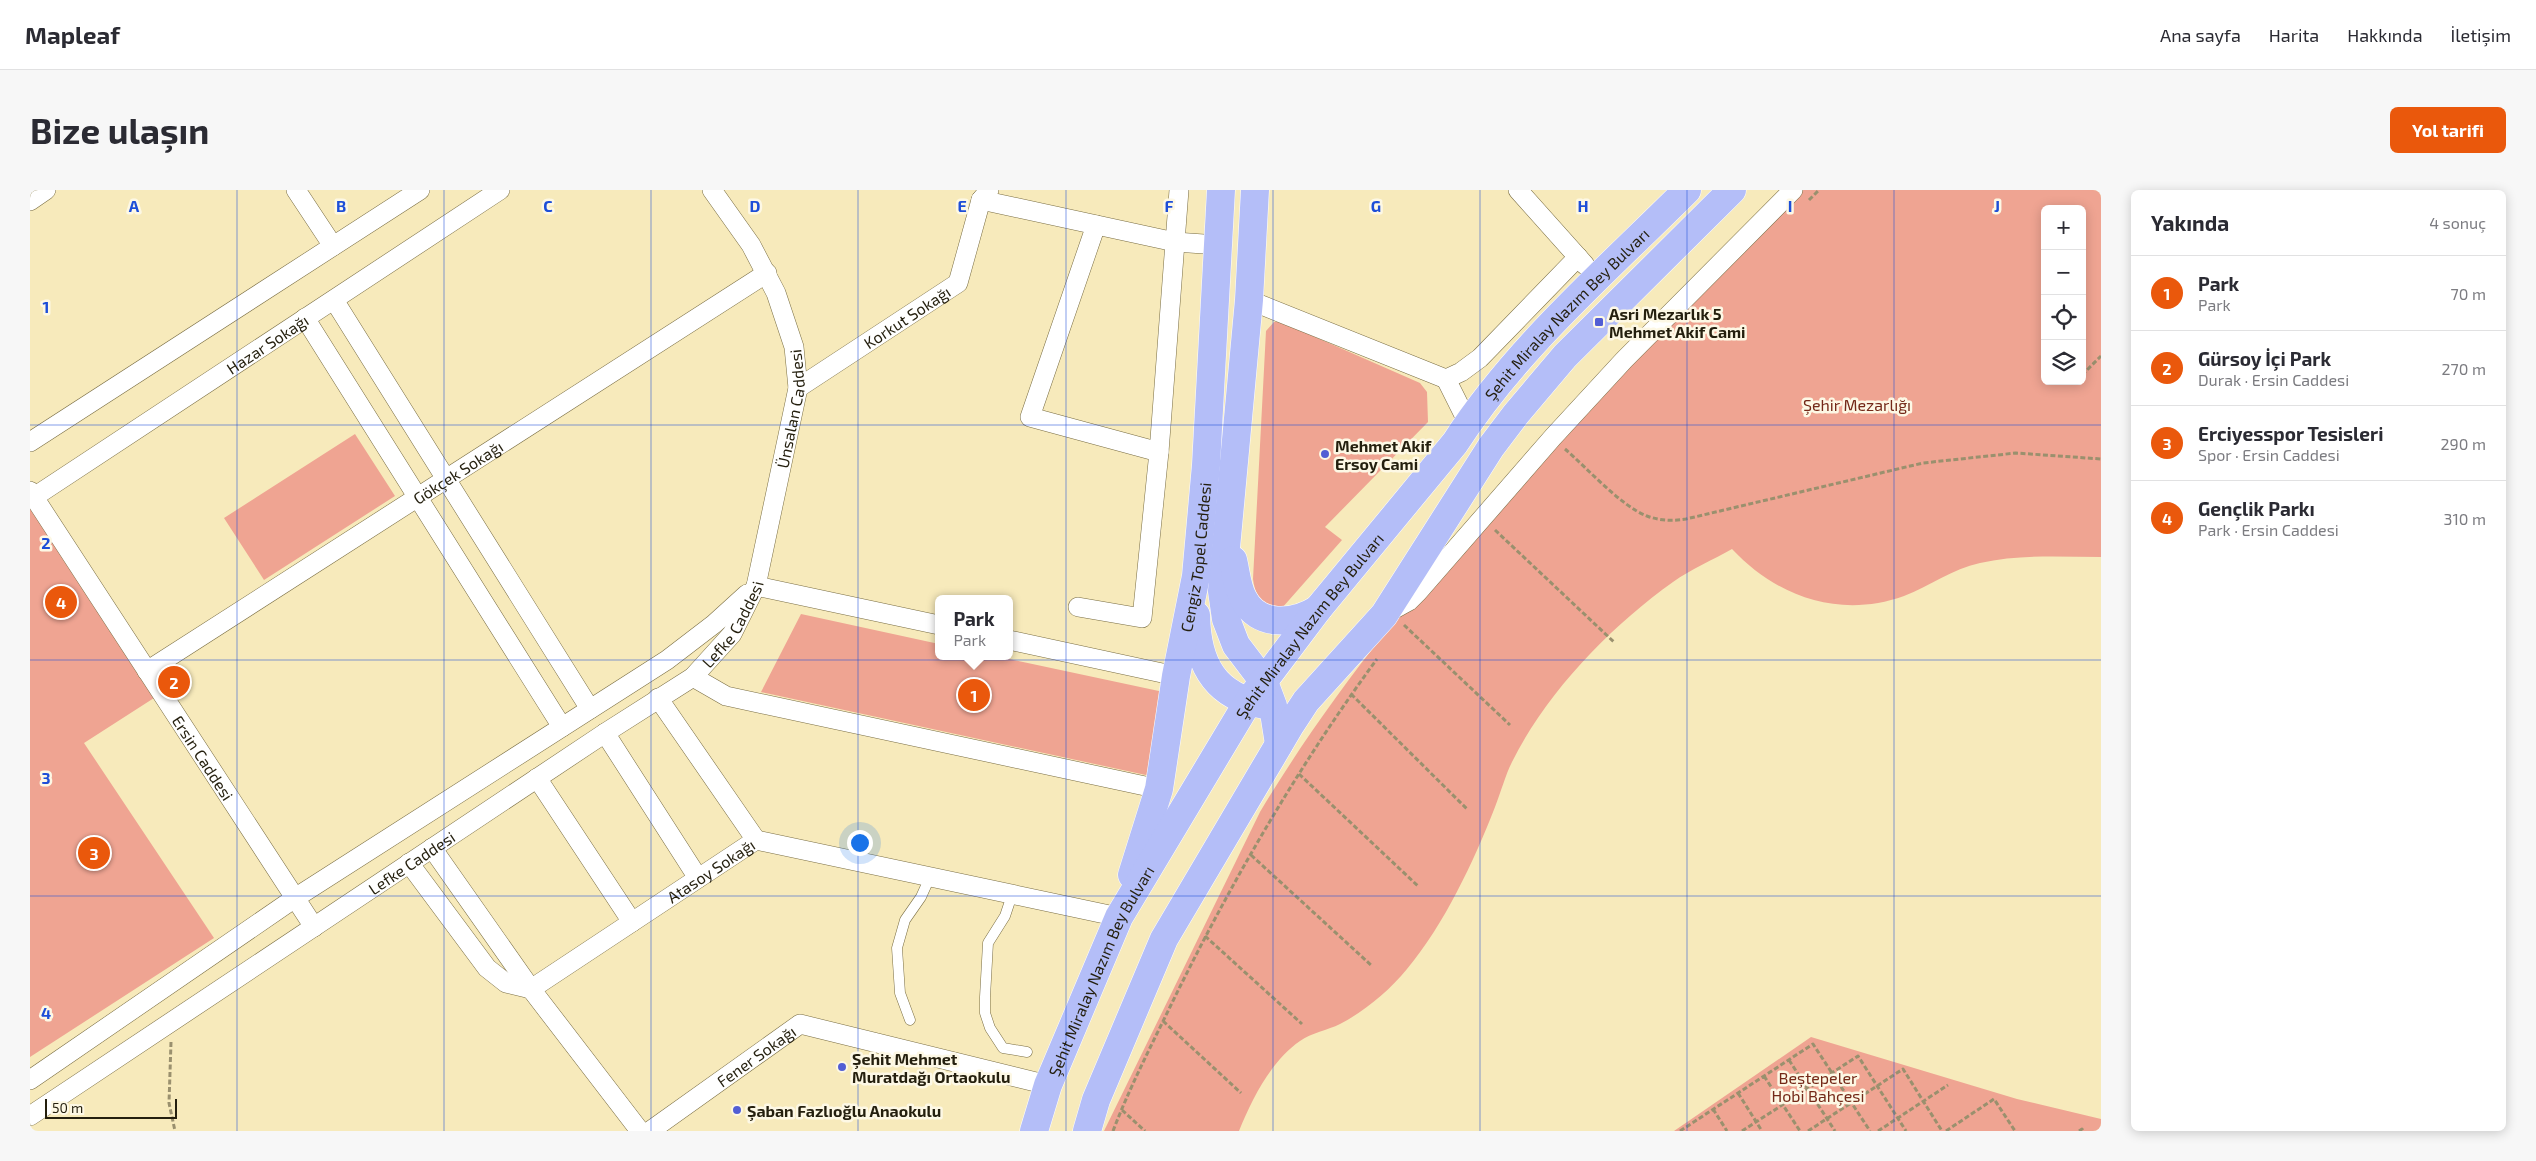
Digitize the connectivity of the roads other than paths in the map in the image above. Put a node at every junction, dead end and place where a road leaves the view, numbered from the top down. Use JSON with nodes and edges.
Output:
{"nodes":[{"id":1,"x":46,"y":190,"type":"edge"},
{"id":2,"x":296,"y":190,"type":"edge"},
{"id":3,"x":420,"y":190,"type":"edge"},
{"id":4,"x":500,"y":190,"type":"edge"},
{"id":5,"x":712,"y":190,"type":"edge"},
{"id":6,"x":1179,"y":190,"type":"edge"},
{"id":7,"x":1221,"y":190,"type":"edge"},
{"id":8,"x":1255,"y":190,"type":"edge"},
{"id":9,"x":1518,"y":190,"type":"edge"},
{"id":10,"x":1687,"y":190,"type":"edge"},
{"id":11,"x":1732,"y":190,"type":"edge"},
{"id":12,"x":1793,"y":190,"type":"edge"},
{"id":13,"x":985,"y":195,"type":"edge"},
{"id":14,"x":30,"y":201,"type":"edge"},
{"id":15,"x":1096,"y":225,"type":"junction"},
{"id":16,"x":1175,"y":242,"type":"junction"},
{"id":17,"x":1218,"y":245,"type":"junction"},
{"id":18,"x":333,"y":246,"type":"junction"},
{"id":19,"x":1578,"y":257,"type":"junction"},
{"id":20,"x":767,"y":273,"type":"junction"},
{"id":21,"x":1598,"y":279,"type":"junction"},
{"id":22,"x":334,"y":300,"type":"junction"},
{"id":23,"x":1249,"y":300,"type":"junction"},
{"id":24,"x":305,"y":318,"type":"junction"},
{"id":25,"x":1446,"y":379,"type":"junction"},
{"id":26,"x":798,"y":388,"type":"junction"},
{"id":27,"x":1468,"y":423,"type":"junction"},
{"id":28,"x":30,"y":442,"type":"edge"},
{"id":29,"x":1159,"y":452,"type":"junction"},
{"id":30,"x":446,"y":479,"type":"junction"},
{"id":31,"x":32,"y":494,"type":"edge"},
{"id":32,"x":418,"y":497,"type":"junction"},
{"id":33,"x":1227,"y":539,"type":"junction"},
{"id":34,"x":1196,"y":576,"type":"junction"},
{"id":35,"x":756,"y":586,"type":"junction"},
{"id":36,"x":1078,"y":607,"type":"dead end"},
{"id":37,"x":1318,"y":609,"type":"junction"},
{"id":38,"x":1399,"y":622,"type":"junction"},
{"id":39,"x":935,"y":625,"type":"edge"},
{"id":40,"x":1013,"y":641,"type":"edge"},
{"id":41,"x":147,"y":671,"type":"junction"},
{"id":42,"x":693,"y":676,"type":"junction"},
{"id":43,"x":1176,"y":676,"type":"junction"},
{"id":44,"x":1262,"y":696,"type":"junction"},
{"id":45,"x":658,"y":698,"type":"junction"},
{"id":46,"x":1306,"y":700,"type":"junction"},
{"id":47,"x":590,"y":709,"type":"junction"},
{"id":48,"x":562,"y":727,"type":"junction"},
{"id":49,"x":605,"y":733,"type":"junction"},
{"id":50,"x":1279,"y":744,"type":"junction"},
{"id":51,"x":537,"y":778,"type":"junction"},
{"id":52,"x":1159,"y":789,"type":"junction"},
{"id":53,"x":756,"y":840,"type":"junction"},
{"id":54,"x":432,"y":848,"type":"junction"},
{"id":55,"x":410,"y":863,"type":"junction"},
{"id":56,"x":930,"y":877,"type":"junction"},
{"id":57,"x":698,"y":878,"type":"junction"},
{"id":58,"x":1012,"y":895,"type":"junction"},
{"id":59,"x":295,"y":898,"type":"junction"},
{"id":60,"x":1119,"y":917,"type":"junction"},
{"id":61,"x":632,"y":922,"type":"junction"},
{"id":62,"x":314,"y":927,"type":"junction"},
{"id":63,"x":531,"y":989,"type":"junction"},
{"id":64,"x":910,"y":1020,"type":"dead end"},
{"id":65,"x":1027,"y":1052,"type":"dead end"},
{"id":66,"x":30,"y":1080,"type":"edge"},
{"id":67,"x":1048,"y":1085,"type":"junction"},
{"id":68,"x":30,"y":1116,"type":"edge"},
{"id":69,"x":640,"y":1131,"type":"edge"},
{"id":70,"x":650,"y":1131,"type":"edge"},
{"id":71,"x":1034,"y":1131,"type":"edge"},
{"id":72,"x":1087,"y":1131,"type":"edge"}],
"edges":[{"from":1,"to":14,"type":"street"},
{"from":2,"to":18,"type":"street"},
{"from":3,"to":18,"type":"street"},
{"from":4,"to":22,"type":"street","name":"Hazar Sokağı"},
{"from":5,"to":20,"type":"street","name":"Ünsalan Caddesi"},
{"from":6,"to":16,"type":"street"},
{"from":7,"to":17,"type":"main road","name":"Cengiz Topel Caddesi"},
{"from":8,"to":23,"type":"main road","name":"Cengiz Topel Caddesi"},
{"from":9,"to":19,"type":"street"},
{"from":10,"to":21,"type":"main road","name":"Şehit Miralay Nazım Bey Bulvarı"},
{"from":11,"to":38,"type":"main road","name":"Şehit Miralay Nazım Bey Bulvarı"},
{"from":12,"to":38,"type":"street"},
{"from":13,"to":15,"type":"street"},
{"from":13,"to":26,"type":"street","name":"Korkut Sokağı"},
{"from":15,"to":16,"type":"street"},
{"from":15,"to":29,"type":"street"},
{"from":16,"to":17,"type":"street"},
{"from":16,"to":29,"type":"street"},
{"from":17,"to":34,"type":"main road","name":"Cengiz Topel Caddesi"},
{"from":18,"to":28,"type":"street"},
{"from":19,"to":21,"type":"street"},
{"from":19,"to":25,"type":"street"},
{"from":20,"to":26,"type":"street","name":"Ünsalan Caddesi"},
{"from":20,"to":30,"type":"street","name":"Gökçek Sokağı"},
{"from":21,"to":27,"type":"main road","name":"Şehit Miralay Nazım Bey Bulvarı"},
{"from":22,"to":24,"type":"street","name":"Hazar Sokağı"},
{"from":22,"to":30,"type":"street"},
{"from":23,"to":25,"type":"street"},
{"from":23,"to":33,"type":"main road","name":"Cengiz Topel Caddesi"},
{"from":24,"to":31,"type":"street","name":"Hazar Sokağı"},
{"from":24,"to":32,"type":"street"},
{"from":25,"to":27,"type":"street"},
{"from":26,"to":35,"type":"street","name":"Ünsalan Caddesi"},
{"from":27,"to":37,"type":"main road","name":"Şehit Miralay Nazım Bey Bulvarı"},
{"from":29,"to":36,"type":"street"},
{"from":30,"to":32,"type":"street","name":"Gökçek Sokağı"},
{"from":30,"to":47,"type":"street"},
{"from":31,"to":41,"type":"street","name":"Ersin Caddesi"},
{"from":32,"to":41,"type":"street","name":"Gökçek Sokağı"},
{"from":32,"to":48,"type":"street"},
{"from":33,"to":37,"type":"main road"},
{"from":33,"to":44,"type":"main road","name":"Cengiz Topel Caddesi"},
{"from":34,"to":43,"type":"main road","name":"Cengiz Topel Caddesi"},
{"from":34,"to":44,"type":"main road"},
{"from":35,"to":39,"type":"street"},
{"from":35,"to":42,"type":"street","name":"Lefke Caddesi"},
{"from":35,"to":47,"type":"street","name":"Lefke Caddesi"},
{"from":37,"to":44,"type":"main road","name":"Şehit Miralay Nazım Bey Bulvarı"},
{"from":38,"to":46,"type":"main road","name":"Şehit Miralay Nazım Bey Bulvarı"},
{"from":40,"to":43,"type":"street"},
{"from":41,"to":59,"type":"street","name":"Ersin Caddesi"},
{"from":42,"to":45,"type":"street","name":"Lefke Caddesi"},
{"from":42,"to":52,"type":"street"},
{"from":43,"to":52,"type":"main road","name":"Cengiz Topel Caddesi"},
{"from":44,"to":46,"type":"main road"},
{"from":44,"to":50,"type":"main road"},
{"from":44,"to":60,"type":"main road","name":"Şehit Miralay Nazım Bey Bulvarı"},
{"from":45,"to":49,"type":"street","name":"Lefke Caddesi"},
{"from":45,"to":53,"type":"street"},
{"from":46,"to":50,"type":"main road","name":"Şehit Miralay Nazım Bey Bulvarı"},
{"from":47,"to":48,"type":"street","name":"Lefke Caddesi"},
{"from":48,"to":59,"type":"street","name":"Lefke Caddesi"},
{"from":49,"to":51,"type":"street","name":"Lefke Caddesi"},
{"from":49,"to":57,"type":"street"},
{"from":50,"to":72,"type":"main road","name":"Şehit Miralay Nazım Bey Bulvarı"},
{"from":51,"to":54,"type":"street","name":"Lefke Caddesi"},
{"from":51,"to":61,"type":"street"},
{"from":52,"to":60,"type":"main road","name":"Cengiz Topel Caddesi"},
{"from":53,"to":56,"type":"street","name":"Atasoy Sokağı"},
{"from":53,"to":57,"type":"street","name":"Atasoy Sokağı"},
{"from":54,"to":55,"type":"street","name":"Lefke Caddesi"},
{"from":54,"to":63,"type":"street"},
{"from":55,"to":62,"type":"street","name":"Lefke Caddesi"},
{"from":55,"to":63,"type":"street"},
{"from":56,"to":58,"type":"street","name":"Atasoy Sokağı"},
{"from":56,"to":64,"type":"lane"},
{"from":57,"to":61,"type":"street","name":"Atasoy Sokağı"},
{"from":58,"to":60,"type":"street","name":"Atasoy Sokağı"},
{"from":58,"to":65,"type":"lane"},
{"from":59,"to":62,"type":"street","name":"Ersin Caddesi"},
{"from":59,"to":66,"type":"street","name":"Lefke Caddesi"},
{"from":60,"to":67,"type":"main road","name":"Şehit Miralay Nazım Bey Bulvarı"},
{"from":61,"to":63,"type":"street","name":"Atasoy Sokağı"},
{"from":62,"to":68,"type":"street","name":"Lefke Caddesi"},
{"from":63,"to":69,"type":"street"},
{"from":67,"to":70,"type":"street","name":"Fener Sokağı"},
{"from":67,"to":71,"type":"main road","name":"Şehit Miralay Nazım Bey Bulvarı"}]}
